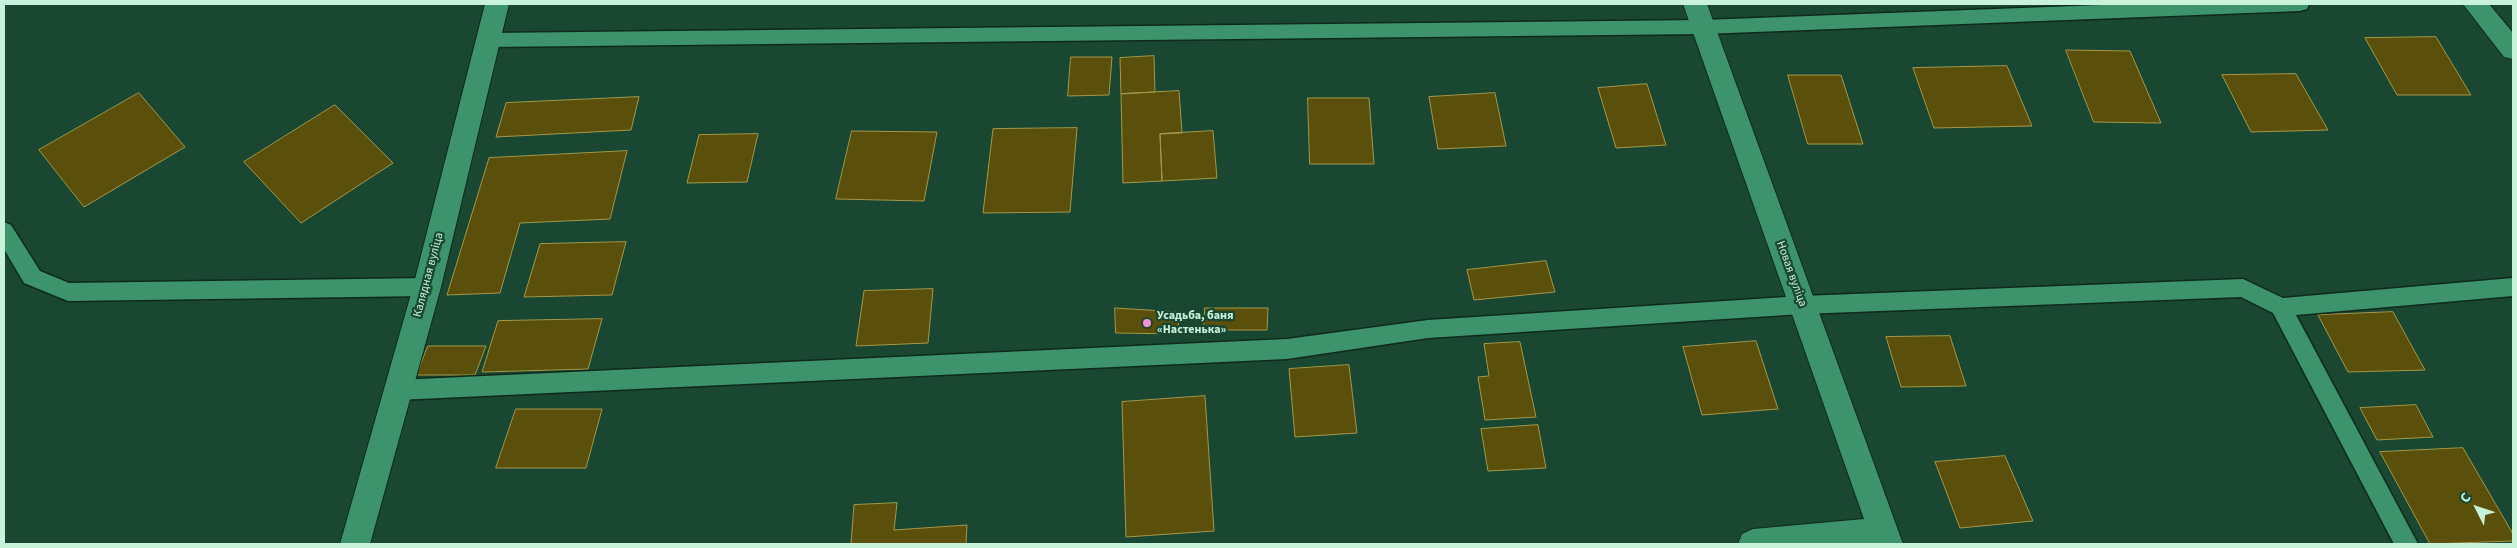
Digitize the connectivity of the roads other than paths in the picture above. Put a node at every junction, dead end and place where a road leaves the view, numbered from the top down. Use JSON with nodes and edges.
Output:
{"nodes":[{"id":1,"x":497,"y":4,"type":"edge"},
{"id":2,"x":2300,"y":4,"type":"edge"},
{"id":3,"x":2475,"y":4,"type":"edge"},
{"id":4,"x":2144,"y":7,"type":"edge"},
{"id":5,"x":1699,"y":15,"type":"edge"},
{"id":6,"x":488,"y":40,"type":"junction"},
{"id":7,"x":2513,"y":50,"type":"edge"},
{"id":8,"x":4,"y":231,"type":"edge"},
{"id":9,"x":427,"y":287,"type":"junction"},
{"id":10,"x":2513,"y":287,"type":"edge"},
{"id":11,"x":1802,"y":305,"type":"junction"},
{"id":12,"x":2281,"y":307,"type":"junction"},
{"id":13,"x":397,"y":390,"type":"junction"},
{"id":14,"x":1886,"y":538,"type":"edge"},
{"id":15,"x":355,"y":544,"type":"edge"},
{"id":16,"x":1753,"y":544,"type":"edge"},
{"id":17,"x":2406,"y":544,"type":"edge"}],
"edges":[{"from":1,"to":6,"type":"street","name":"Калядная вуліца"},
{"from":2,"to":4,"type":"lane"},
{"from":3,"to":7,"type":"street"},
{"from":4,"to":5,"type":"lane"},
{"from":5,"to":6,"type":"lane"},
{"from":5,"to":11,"type":"street","name":"Новая вуліца"},
{"from":6,"to":9,"type":"street","name":"Калядная вуліца"},
{"from":8,"to":9,"type":"lane"},
{"from":9,"to":13,"type":"street","name":"Калядная вуліца"},
{"from":10,"to":12,"type":"lane"},
{"from":11,"to":12,"type":"lane"},
{"from":11,"to":13,"type":"lane"},
{"from":11,"to":14,"type":"street","name":"Новая вуліца"},
{"from":12,"to":17,"type":"lane"},
{"from":13,"to":15,"type":"street","name":"Калядная вуліца"},
{"from":14,"to":16,"type":"street"}]}
